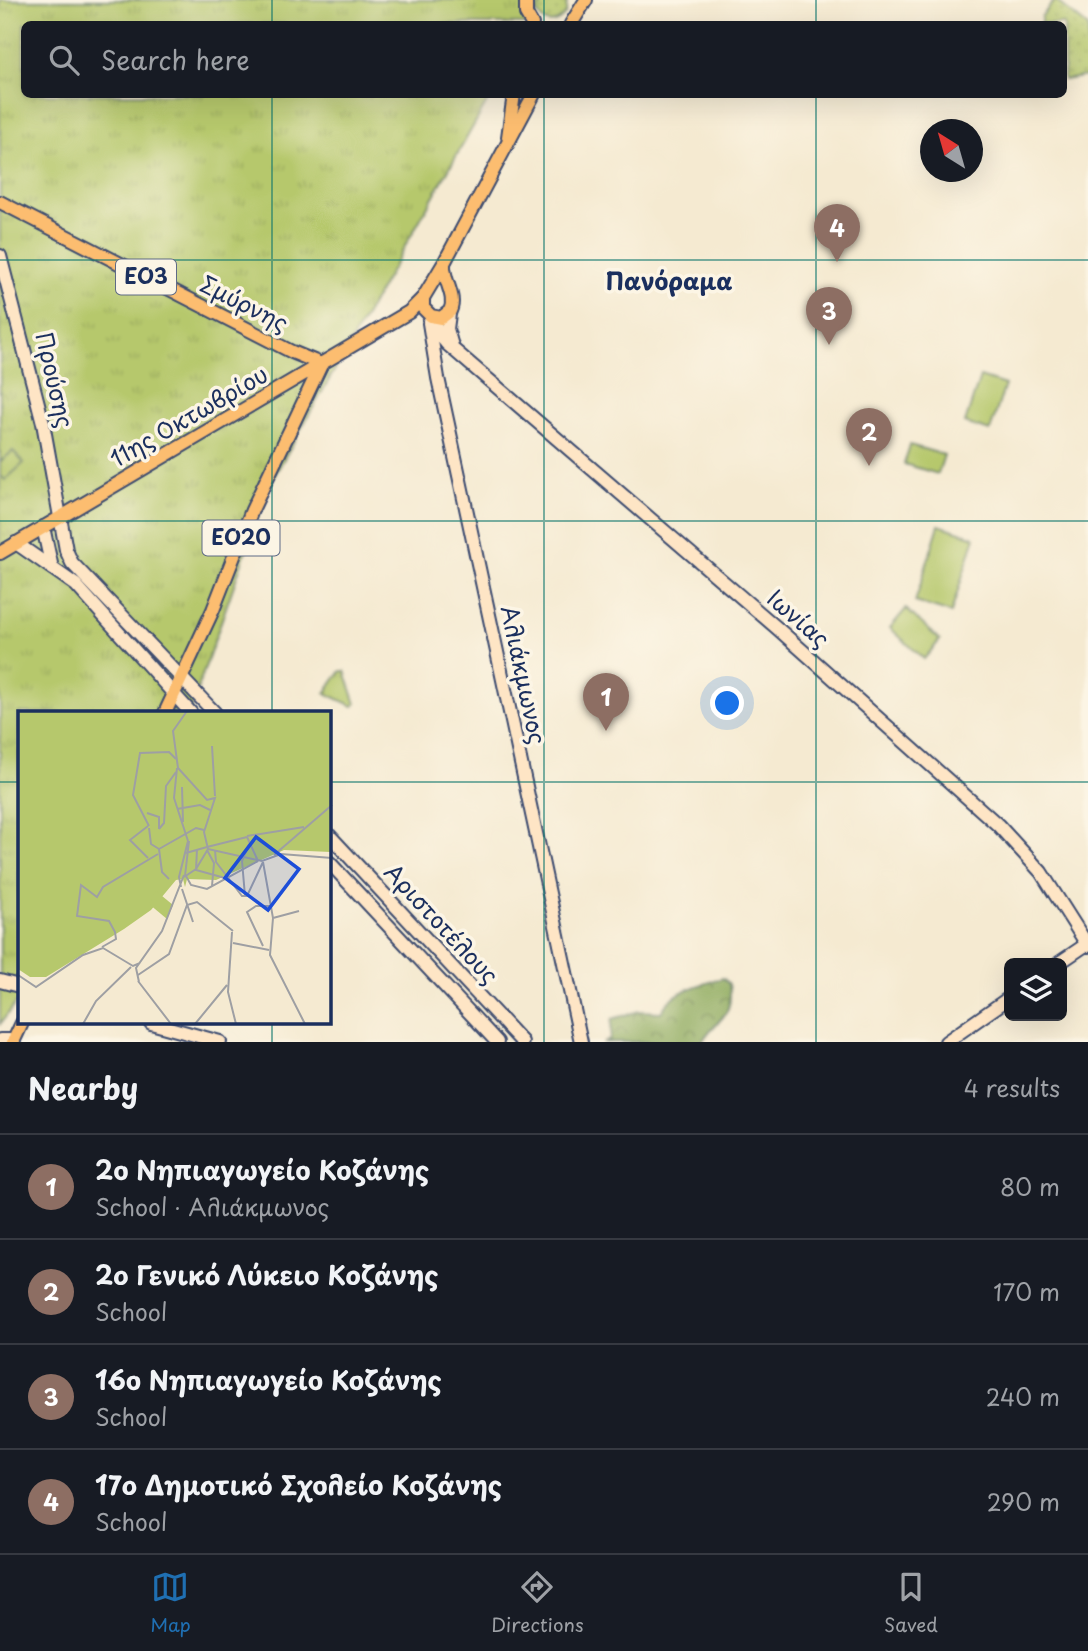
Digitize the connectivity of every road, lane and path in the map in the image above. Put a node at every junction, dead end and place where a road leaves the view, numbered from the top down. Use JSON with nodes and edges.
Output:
{"nodes":[{"id":1,"x":526,"y":0,"type":"edge"},
{"id":2,"x":577,"y":0,"type":"edge"},
{"id":3,"x":586,"y":0,"type":"edge"},
{"id":4,"x":528,"y":21,"type":"edge"},
{"id":5,"x":573,"y":21,"type":"edge"},
{"id":6,"x":574,"y":21,"type":"edge"},
{"id":7,"x":513,"y":98,"type":"edge"},
{"id":8,"x":532,"y":98,"type":"edge"},
{"id":9,"x":508,"y":144,"type":"junction"},
{"id":10,"x":0,"y":202,"type":"edge"},
{"id":11,"x":0,"y":256,"type":"edge"},
{"id":12,"x":444,"y":263,"type":"junction"},
{"id":13,"x":450,"y":292,"type":"junction"},
{"id":14,"x":425,"y":294,"type":"junction"},
{"id":15,"x":449,"y":314,"type":"junction"},
{"id":16,"x":429,"y":315,"type":"junction"},
{"id":17,"x":401,"y":318,"type":"junction"},
{"id":18,"x":454,"y":349,"type":"junction"},
{"id":19,"x":292,"y":352,"type":"junction"},
{"id":20,"x":321,"y":364,"type":"junction"},
{"id":21,"x":291,"y":382,"type":"junction"},
{"id":22,"x":61,"y":516,"type":"junction"},
{"id":23,"x":43,"y":527,"type":"junction"},
{"id":24,"x":16,"y":543,"type":"junction"},
{"id":25,"x":0,"y":553,"type":"edge"},
{"id":26,"x":52,"y":568,"type":"junction"},
{"id":27,"x":182,"y":677,"type":"junction"},
{"id":28,"x":174,"y":695,"type":"junction"},
{"id":29,"x":166,"y":711,"type":"edge"},
{"id":30,"x":189,"y":711,"type":"edge"},
{"id":31,"x":213,"y":711,"type":"edge"},
{"id":32,"x":331,"y":837,"type":"edge"},
{"id":33,"x":331,"y":864,"type":"edge"},
{"id":34,"x":1088,"y":945,"type":"edge"},
{"id":35,"x":1067,"y":958,"type":"edge"},
{"id":36,"x":0,"y":981,"type":"edge"},
{"id":37,"x":18,"y":986,"type":"edge"},
{"id":38,"x":1004,"y":1001,"type":"edge"},
{"id":39,"x":22,"y":1024,"type":"edge"},
{"id":40,"x":155,"y":1024,"type":"edge"},
{"id":41,"x":0,"y":1040,"type":"edge"},
{"id":42,"x":13,"y":1041,"type":"edge"},
{"id":43,"x":220,"y":1042,"type":"edge"},
{"id":44,"x":497,"y":1042,"type":"edge"},
{"id":45,"x":522,"y":1042,"type":"edge"},
{"id":46,"x":581,"y":1042,"type":"edge"},
{"id":47,"x":946,"y":1042,"type":"edge"}],
"edges":[{"from":1,"to":4,"type":"main road"},
{"from":2,"to":5,"type":"main road"},
{"from":3,"to":6,"type":"main road"},
{"from":7,"to":9,"type":"main road","name":"11ης Οκτωβρίου"},
{"from":8,"to":9,"type":"main road","name":"11ης Οκτωβρίου"},
{"from":9,"to":12,"type":"main road","name":"11ης Οκτωβρίου"},
{"from":10,"to":19,"type":"main road","name":"Σμύρνης","number":"ΕΟ3"},
{"from":11,"to":22,"type":"street","name":"Προύσης"},
{"from":12,"to":13,"type":"main road"},
{"from":12,"to":14,"type":"main road","name":"11ης Οκτωβρίου"},
{"from":13,"to":14,"type":"main road"},
{"from":13,"to":15,"type":"main road"},
{"from":14,"to":16,"type":"main road"},
{"from":14,"to":17,"type":"main road","name":"11ης Οκτωβρίου"},
{"from":15,"to":16,"type":"main road","name":"11ης Οκτωβρίου"},
{"from":15,"to":18,"type":"street"},
{"from":16,"to":17,"type":"main road","name":"11ης Οκτωβρίου"},
{"from":16,"to":18,"type":"street","name":"Ιωνίας"},
{"from":16,"to":46,"type":"street","name":"Αλιάκμωνος"},
{"from":17,"to":20,"type":"main road","name":"11ης Οκτωβρίου"},
{"from":18,"to":34,"type":"street","name":"Ιωνίας"},
{"from":19,"to":20,"type":"main road","name":"Σμύρνης","number":"ΕΟ3"},
{"from":19,"to":21,"type":"main road"},
{"from":20,"to":21,"type":"main road","name":"11ης Οκτωβρίου"},
{"from":20,"to":27,"type":"main road","number":"ΕΟ20"},
{"from":21,"to":22,"type":"main road","name":"11ης Οκτωβρίου"},
{"from":22,"to":23,"type":"main road","name":"11ης Οκτωβρίου"},
{"from":22,"to":27,"type":"street"},
{"from":23,"to":24,"type":"main road","name":"11ης Οκτωβρίου"},
{"from":23,"to":26,"type":"street"},
{"from":24,"to":25,"type":"main road","name":"11ης Οκτωβρίου"},
{"from":24,"to":26,"type":"street"},
{"from":26,"to":28,"type":"street"},
{"from":27,"to":28,"type":"main road","number":"ΕΟ20"},
{"from":27,"to":31,"type":"street"},
{"from":28,"to":29,"type":"main road","number":"ΕΟ20"},
{"from":28,"to":30,"type":"street"},
{"from":32,"to":45,"type":"street","name":"Αριστοτέλους"},
{"from":33,"to":44,"type":"street","name":"Αριστοτέλους"},
{"from":34,"to":35,"type":"street"},
{"from":36,"to":37,"type":"street"},
{"from":38,"to":47,"type":"street"},
{"from":39,"to":42,"type":"main road"},
{"from":40,"to":43,"type":"street"},
{"from":41,"to":42,"type":"street"}]}
